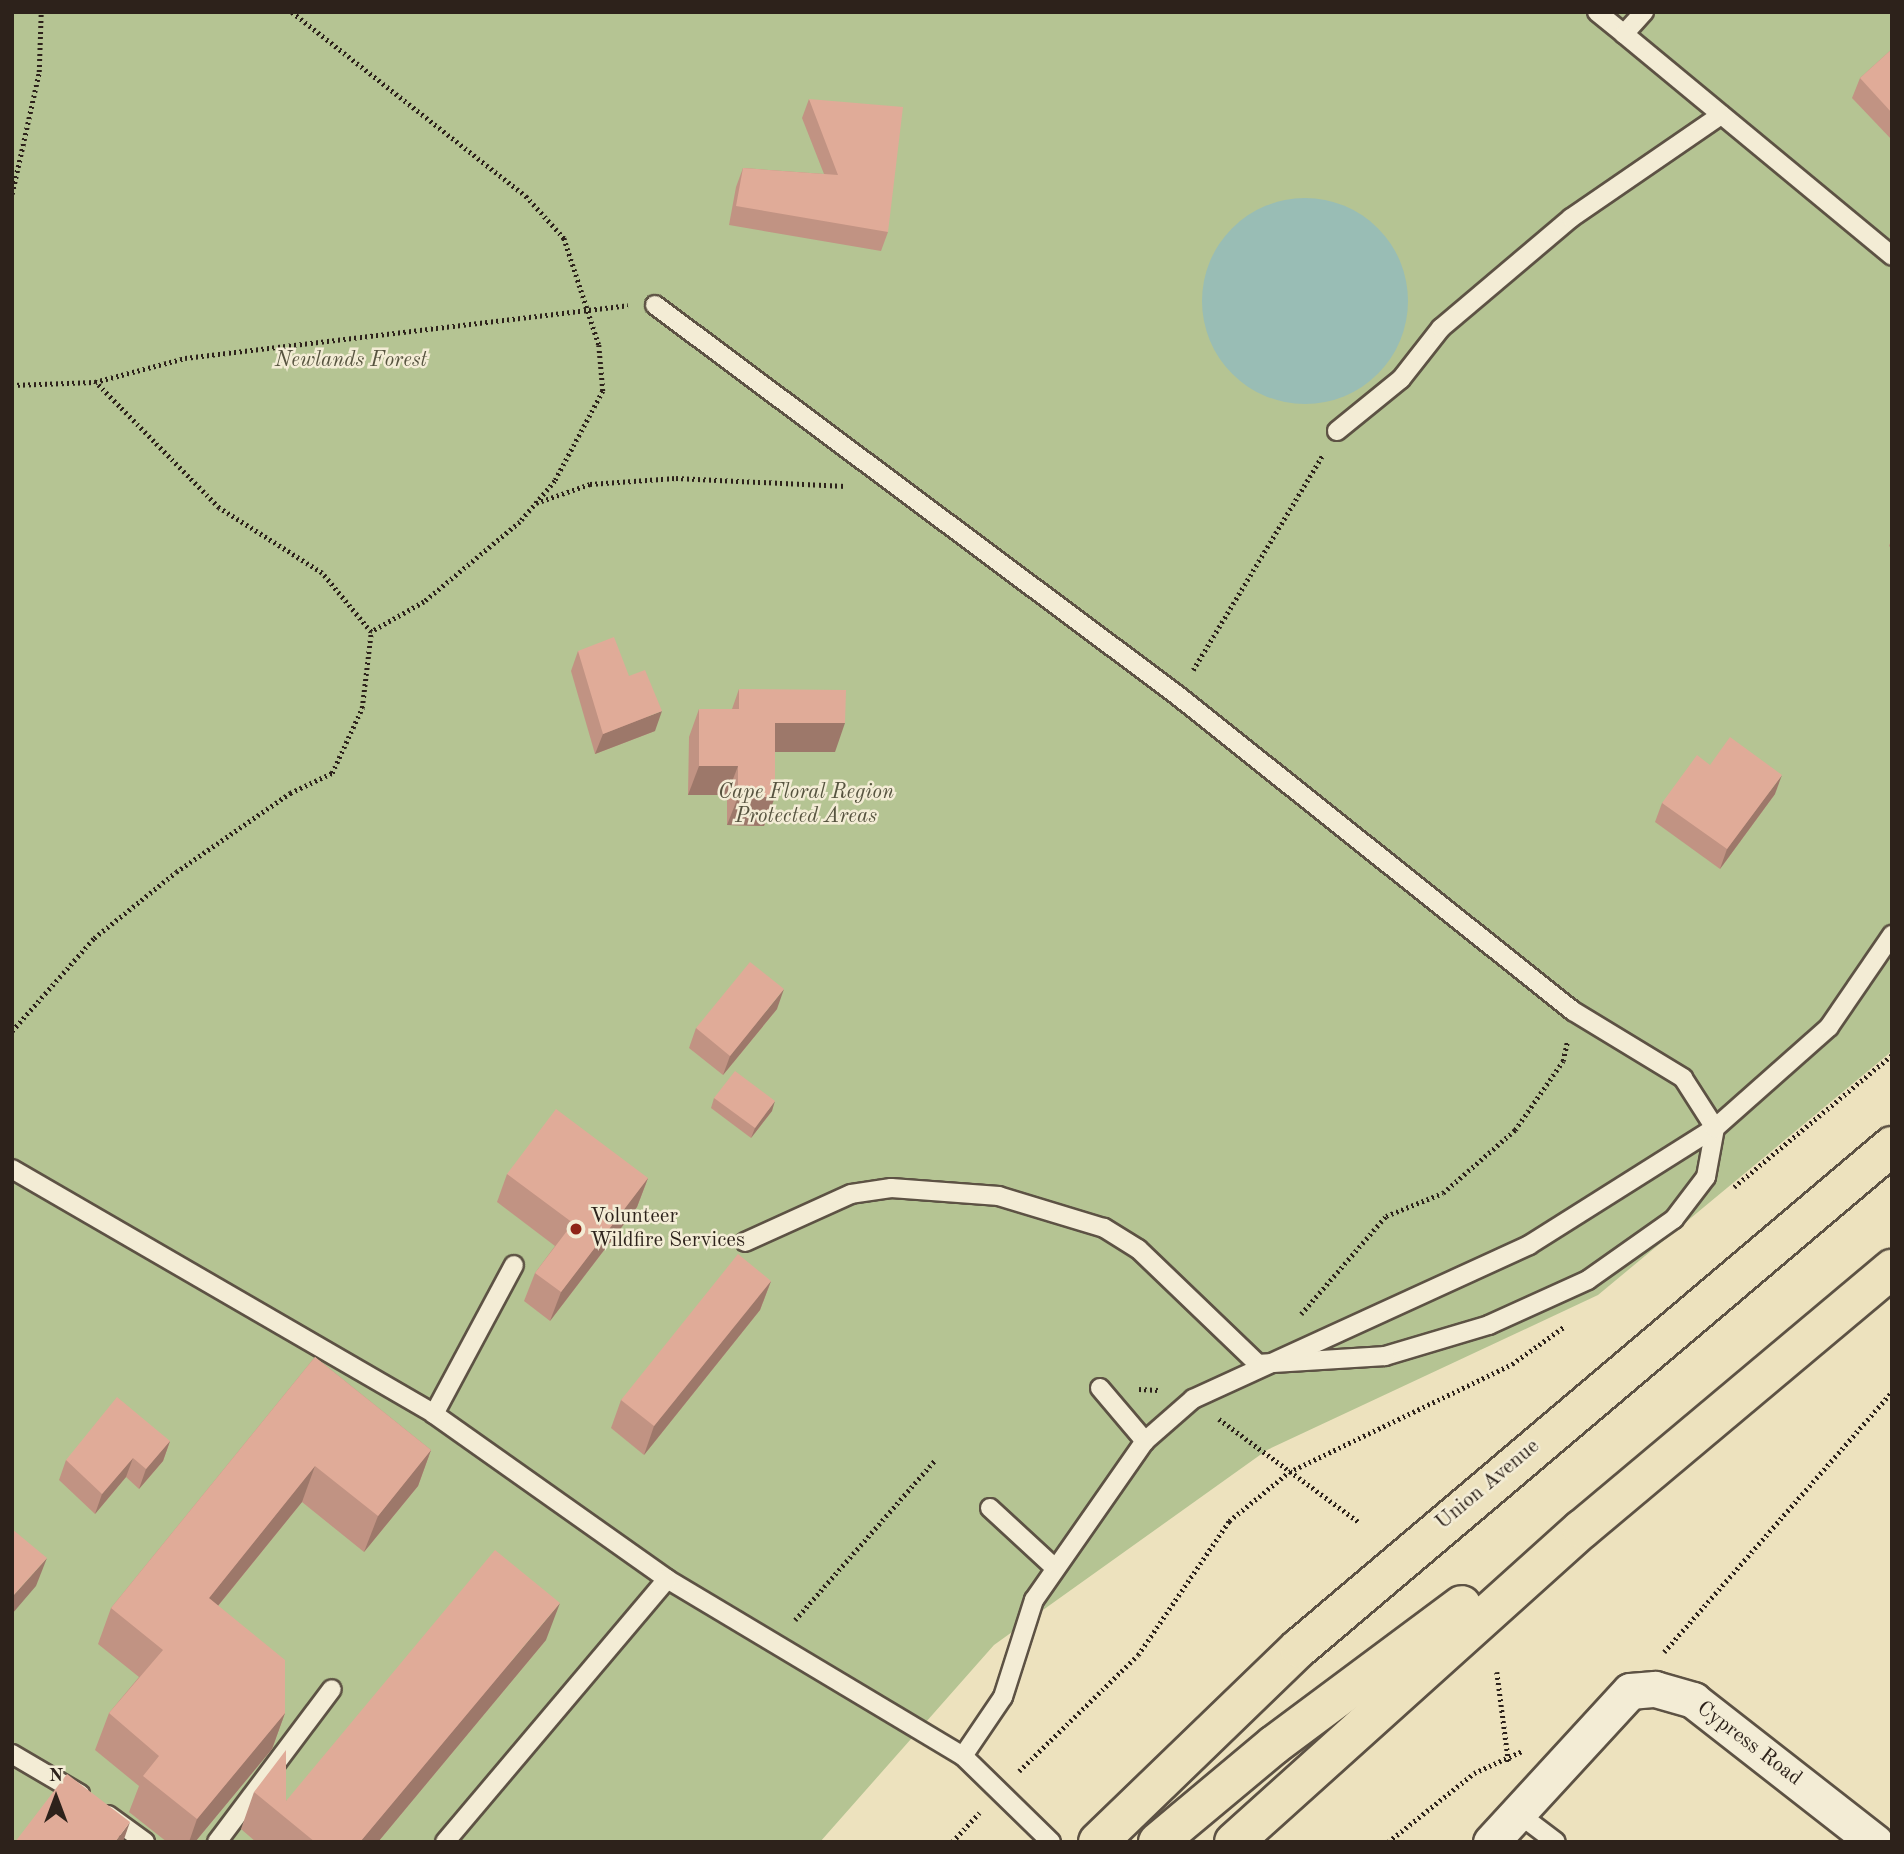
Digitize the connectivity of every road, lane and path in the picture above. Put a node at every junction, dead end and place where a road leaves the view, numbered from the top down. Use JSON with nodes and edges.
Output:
{"nodes":[{"id":1,"x":41,"y":12,"type":"edge"},
{"id":2,"x":292,"y":12,"type":"edge"},
{"id":3,"x":1597,"y":12,"type":"edge"},
{"id":4,"x":1644,"y":12,"type":"edge"},
{"id":5,"x":1624,"y":34,"type":"junction"},
{"id":6,"x":1721,"y":116,"type":"junction"},
{"id":7,"x":12,"y":194,"type":"edge"},
{"id":8,"x":1892,"y":256,"type":"edge"},
{"id":9,"x":588,"y":305,"type":"junction"},
{"id":10,"x":655,"y":305,"type":"joint"},
{"id":11,"x":96,"y":382,"type":"junction"},
{"id":12,"x":12,"y":385,"type":"edge"},
{"id":13,"x":1337,"y":432,"type":"joint"},
{"id":14,"x":904,"y":491,"type":"junction"},
{"id":15,"x":536,"y":503,"type":"junction"},
{"id":16,"x":371,"y":632,"type":"junction"},
{"id":17,"x":1177,"y":695,"type":"junction"},
{"id":18,"x":1892,"y":935,"type":"edge"},
{"id":19,"x":1573,"y":1011,"type":"junction"},
{"id":20,"x":12,"y":1031,"type":"edge"},
{"id":21,"x":1892,"y":1055,"type":"edge"},
{"id":22,"x":1715,"y":1128,"type":"junction"},
{"id":23,"x":1892,"y":1146,"type":"edge"},
{"id":24,"x":17,"y":1180,"type":"edge"},
{"id":25,"x":1726,"y":1194,"type":"dead end"},
{"id":26,"x":745,"y":1242,"type":"dead end"},
{"id":27,"x":514,"y":1265,"type":"dead end"},
{"id":28,"x":1892,"y":1269,"type":"edge"},
{"id":29,"x":1569,"y":1323,"type":"dead end"},
{"id":30,"x":1258,"y":1364,"type":"junction"},
{"id":31,"x":1100,"y":1388,"type":"dead end"},
{"id":32,"x":1892,"y":1392,"type":"edge"},
{"id":33,"x":435,"y":1414,"type":"junction"},
{"id":34,"x":1145,"y":1441,"type":"junction"},
{"id":35,"x":935,"y":1460,"type":"dead end"},
{"id":36,"x":1289,"y":1472,"type":"junction"},
{"id":37,"x":990,"y":1508,"type":"dead end"},
{"id":38,"x":1360,"y":1523,"type":"dead end"},
{"id":39,"x":1583,"y":1529,"type":"junction"},
{"id":40,"x":1054,"y":1567,"type":"junction"},
{"id":41,"x":667,"y":1579,"type":"junction"},
{"id":42,"x":771,"y":1647,"type":"junction"},
{"id":43,"x":1497,"y":1672,"type":"dead end"},
{"id":44,"x":332,"y":1689,"type":"dead end"},
{"id":45,"x":1630,"y":1691,"type":"junction"},
{"id":46,"x":1583,"y":1737,"type":"junction"},
{"id":47,"x":12,"y":1754,"type":"edge"},
{"id":48,"x":1507,"y":1754,"type":"junction"},
{"id":49,"x":963,"y":1756,"type":"junction"},
{"id":50,"x":1000,"y":1790,"type":"junction"},
{"id":51,"x":1515,"y":1811,"type":"junction"},
{"id":52,"x":145,"y":1842,"type":"edge"},
{"id":53,"x":216,"y":1842,"type":"edge"},
{"id":54,"x":445,"y":1842,"type":"edge"},
{"id":55,"x":952,"y":1842,"type":"edge"},
{"id":56,"x":1051,"y":1842,"type":"edge"},
{"id":57,"x":1098,"y":1842,"type":"edge"},
{"id":58,"x":1158,"y":1842,"type":"edge"},
{"id":59,"x":1234,"y":1842,"type":"edge"},
{"id":60,"x":1388,"y":1842,"type":"edge"},
{"id":61,"x":1491,"y":1842,"type":"edge"},
{"id":62,"x":1556,"y":1842,"type":"edge"},
{"id":63,"x":1875,"y":1842,"type":"edge"}],
"edges":[{"from":1,"to":7,"type":"path"},
{"from":2,"to":9,"type":"path"},
{"from":3,"to":5,"type":"lane"},
{"from":4,"to":5,"type":"lane"},
{"from":5,"to":6,"type":"lane"},
{"from":6,"to":8,"type":"lane"},
{"from":6,"to":13,"type":"lane"},
{"from":9,"to":10,"type":"path"},
{"from":9,"to":11,"type":"path"},
{"from":9,"to":15,"type":"path"},
{"from":10,"to":14,"type":"lane"},
{"from":11,"to":12,"type":"path"},
{"from":11,"to":16,"type":"path"},
{"from":13,"to":17,"type":"path"},
{"from":14,"to":15,"type":"path"},
{"from":14,"to":17,"type":"lane"},
{"from":15,"to":16,"type":"path"},
{"from":16,"to":20,"type":"path"},
{"from":17,"to":19,"type":"lane"},
{"from":18,"to":22,"type":"lane"},
{"from":19,"to":22,"type":"lane"},
{"from":19,"to":30,"type":"path"},
{"from":21,"to":25,"type":"path"},
{"from":22,"to":30,"type":"lane"},
{"from":22,"to":30,"type":"lane"},
{"from":23,"to":57,"type":"highway","name":"Union Avenue"},
{"from":24,"to":33,"type":"lane"},
{"from":26,"to":30,"type":"lane"},
{"from":27,"to":33,"type":"lane"},
{"from":28,"to":39,"type":"highway"},
{"from":29,"to":36,"type":"path"},
{"from":30,"to":34,"type":"lane"},
{"from":31,"to":34,"type":"lane"},
{"from":32,"to":45,"type":"path"},
{"from":33,"to":41,"type":"lane"},
{"from":34,"to":40,"type":"lane"},
{"from":35,"to":42,"type":"path"},
{"from":36,"to":38,"type":"path"},
{"from":36,"to":50,"type":"path"},
{"from":37,"to":40,"type":"lane"},
{"from":39,"to":58,"type":"highway"},
{"from":39,"to":59,"type":"highway"},
{"from":40,"to":49,"type":"lane"},
{"from":41,"to":42,"type":"lane"},
{"from":41,"to":54,"type":"lane"},
{"from":42,"to":49,"type":"lane"},
{"from":43,"to":48,"type":"path"},
{"from":44,"to":53,"type":"lane"},
{"from":45,"to":46,"type":"street"},
{"from":45,"to":63,"type":"street","name":"Cypress Road"},
{"from":46,"to":48,"type":"path"},
{"from":46,"to":51,"type":"street"},
{"from":47,"to":52,"type":"lane"},
{"from":48,"to":51,"type":"path"},
{"from":48,"to":60,"type":"path"},
{"from":49,"to":50,"type":"lane"},
{"from":50,"to":55,"type":"path"},
{"from":50,"to":56,"type":"lane"},
{"from":51,"to":61,"type":"street"},
{"from":51,"to":62,"type":"lane"}]}
